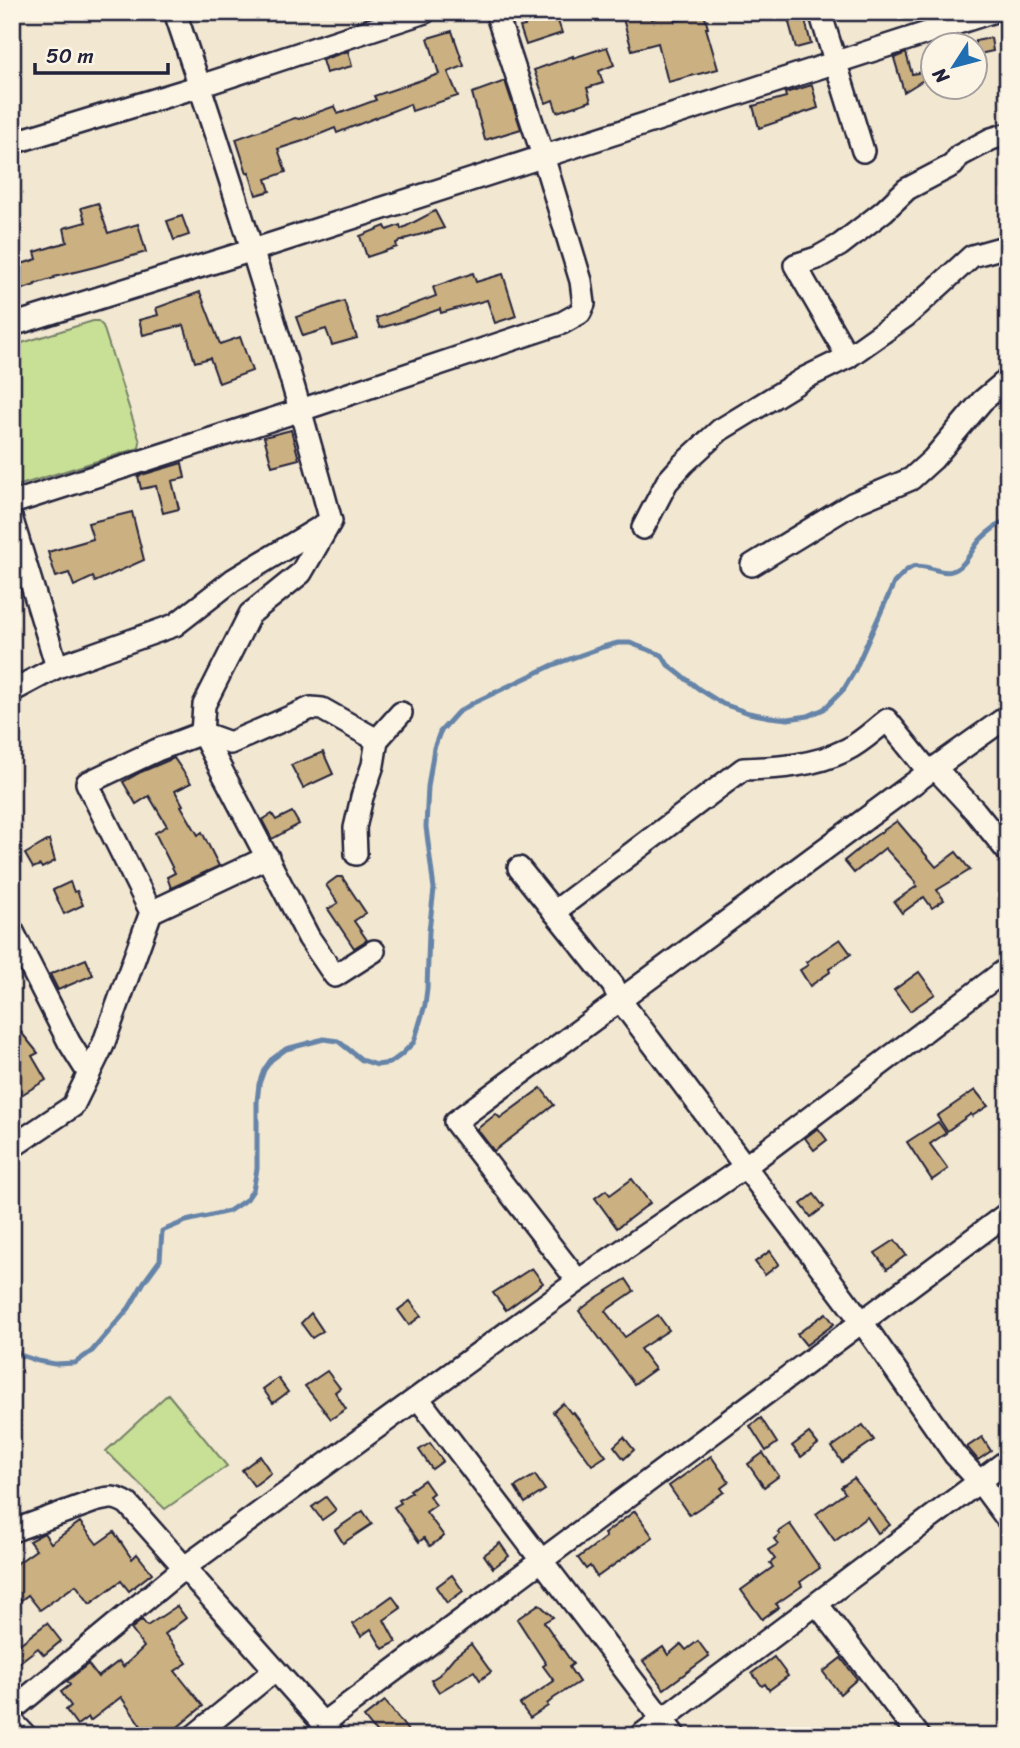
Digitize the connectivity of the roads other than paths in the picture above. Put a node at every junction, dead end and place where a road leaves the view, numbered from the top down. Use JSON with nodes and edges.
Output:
{"nodes":[{"id":1,"x":175,"y":12,"type":"edge"},
{"id":2,"x":425,"y":12,"type":"edge"},
{"id":3,"x":496,"y":12,"type":"edge"},
{"id":4,"x":821,"y":12,"type":"edge"},
{"id":5,"x":992,"y":12,"type":"edge"},
{"id":6,"x":836,"y":62,"type":"junction"},
{"id":7,"x":200,"y":86,"type":"junction"},
{"id":8,"x":1008,"y":134,"type":"edge"},
{"id":9,"x":12,"y":143,"type":"edge"},
{"id":10,"x":863,"y":151,"type":"dead end"},
{"id":11,"x":543,"y":156,"type":"junction"},
{"id":12,"x":1008,"y":246,"type":"edge"},
{"id":13,"x":253,"y":250,"type":"junction"},
{"id":14,"x":12,"y":324,"type":"edge"},
{"id":15,"x":848,"y":358,"type":"junction"},
{"id":16,"x":1008,"y":379,"type":"edge"},
{"id":17,"x":301,"y":410,"type":"junction"},
{"id":18,"x":12,"y":503,"type":"edge"},
{"id":19,"x":12,"y":520,"type":"edge"},
{"id":20,"x":331,"y":521,"type":"junction"},
{"id":21,"x":643,"y":528,"type":"dead end"},
{"id":22,"x":752,"y":565,"type":"dead end"},
{"id":23,"x":57,"y":667,"type":"junction"},
{"id":24,"x":12,"y":691,"type":"edge"},
{"id":25,"x":401,"y":713,"type":"dead end"},
{"id":26,"x":1008,"y":716,"type":"edge"},
{"id":27,"x":202,"y":733,"type":"junction"},
{"id":28,"x":377,"y":740,"type":"junction"},
{"id":29,"x":932,"y":770,"type":"junction"},
{"id":30,"x":1008,"y":852,"type":"edge"},
{"id":31,"x":356,"y":854,"type":"dead end"},
{"id":32,"x":268,"y":857,"type":"junction"},
{"id":33,"x":519,"y":868,"type":"dead end"},
{"id":34,"x":151,"y":912,"type":"junction"},
{"id":35,"x":554,"y":912,"type":"junction"},
{"id":36,"x":12,"y":930,"type":"edge"},
{"id":37,"x":374,"y":951,"type":"dead end"},
{"id":38,"x":1008,"y":968,"type":"edge"},
{"id":39,"x":620,"y":1000,"type":"junction"},
{"id":40,"x":89,"y":1074,"type":"junction"},
{"id":41,"x":12,"y":1147,"type":"edge"},
{"id":42,"x":746,"y":1166,"type":"junction"},
{"id":43,"x":1008,"y":1213,"type":"edge"},
{"id":44,"x":578,"y":1281,"type":"junction"},
{"id":45,"x":862,"y":1322,"type":"junction"},
{"id":46,"x":418,"y":1398,"type":"junction"},
{"id":47,"x":1008,"y":1460,"type":"edge"},
{"id":48,"x":979,"y":1481,"type":"junction"},
{"id":49,"x":1008,"y":1520,"type":"edge"},
{"id":50,"x":12,"y":1531,"type":"edge"},
{"id":51,"x":541,"y":1560,"type":"junction"},
{"id":52,"x":185,"y":1567,"type":"junction"},
{"id":53,"x":817,"y":1604,"type":"junction"},
{"id":54,"x":275,"y":1670,"type":"junction"},
{"id":55,"x":12,"y":1710,"type":"edge"},
{"id":56,"x":12,"y":1721,"type":"edge"},
{"id":57,"x":669,"y":1727,"type":"edge"},
{"id":58,"x":328,"y":1730,"type":"edge"},
{"id":59,"x":26,"y":1736,"type":"edge"},
{"id":60,"x":194,"y":1736,"type":"edge"},
{"id":61,"x":640,"y":1736,"type":"edge"},
{"id":62,"x":919,"y":1736,"type":"edge"}],
"edges":[{"from":1,"to":7,"type":"street"},
{"from":2,"to":7,"type":"street"},
{"from":3,"to":11,"type":"street"},
{"from":4,"to":6,"type":"street"},
{"from":5,"to":6,"type":"street"},
{"from":6,"to":10,"type":"street"},
{"from":6,"to":11,"type":"street"},
{"from":7,"to":9,"type":"street"},
{"from":7,"to":13,"type":"street"},
{"from":8,"to":15,"type":"street"},
{"from":11,"to":13,"type":"street"},
{"from":11,"to":17,"type":"street"},
{"from":12,"to":15,"type":"street"},
{"from":13,"to":14,"type":"street"},
{"from":13,"to":17,"type":"street"},
{"from":15,"to":21,"type":"street"},
{"from":16,"to":22,"type":"street"},
{"from":17,"to":18,"type":"street"},
{"from":17,"to":20,"type":"street"},
{"from":19,"to":23,"type":"street"},
{"from":20,"to":23,"type":"street"},
{"from":20,"to":27,"type":"street"},
{"from":23,"to":24,"type":"street"},
{"from":25,"to":28,"type":"street"},
{"from":26,"to":29,"type":"street"},
{"from":27,"to":28,"type":"street"},
{"from":27,"to":32,"type":"street"},
{"from":27,"to":34,"type":"street"},
{"from":28,"to":31,"type":"street"},
{"from":29,"to":30,"type":"street"},
{"from":29,"to":35,"type":"street"},
{"from":29,"to":39,"type":"street"},
{"from":32,"to":34,"type":"street"},
{"from":32,"to":37,"type":"street"},
{"from":33,"to":35,"type":"street"},
{"from":34,"to":40,"type":"street"},
{"from":35,"to":39,"type":"street"},
{"from":36,"to":40,"type":"street"},
{"from":38,"to":42,"type":"street"},
{"from":39,"to":42,"type":"street"},
{"from":39,"to":44,"type":"street"},
{"from":40,"to":41,"type":"street"},
{"from":42,"to":44,"type":"street"},
{"from":42,"to":45,"type":"street"},
{"from":43,"to":45,"type":"street"},
{"from":44,"to":46,"type":"street"},
{"from":45,"to":48,"type":"street"},
{"from":45,"to":51,"type":"street"},
{"from":46,"to":51,"type":"street"},
{"from":46,"to":52,"type":"street"},
{"from":47,"to":48,"type":"street"},
{"from":48,"to":49,"type":"street"},
{"from":48,"to":53,"type":"street"},
{"from":50,"to":52,"type":"street"},
{"from":51,"to":57,"type":"street"},
{"from":51,"to":58,"type":"street"},
{"from":52,"to":54,"type":"street"},
{"from":52,"to":55,"type":"street"},
{"from":53,"to":57,"type":"street"},
{"from":53,"to":62,"type":"street"},
{"from":54,"to":58,"type":"street"},
{"from":54,"to":60,"type":"street"},
{"from":56,"to":59,"type":"street"},
{"from":57,"to":61,"type":"street"}]}
